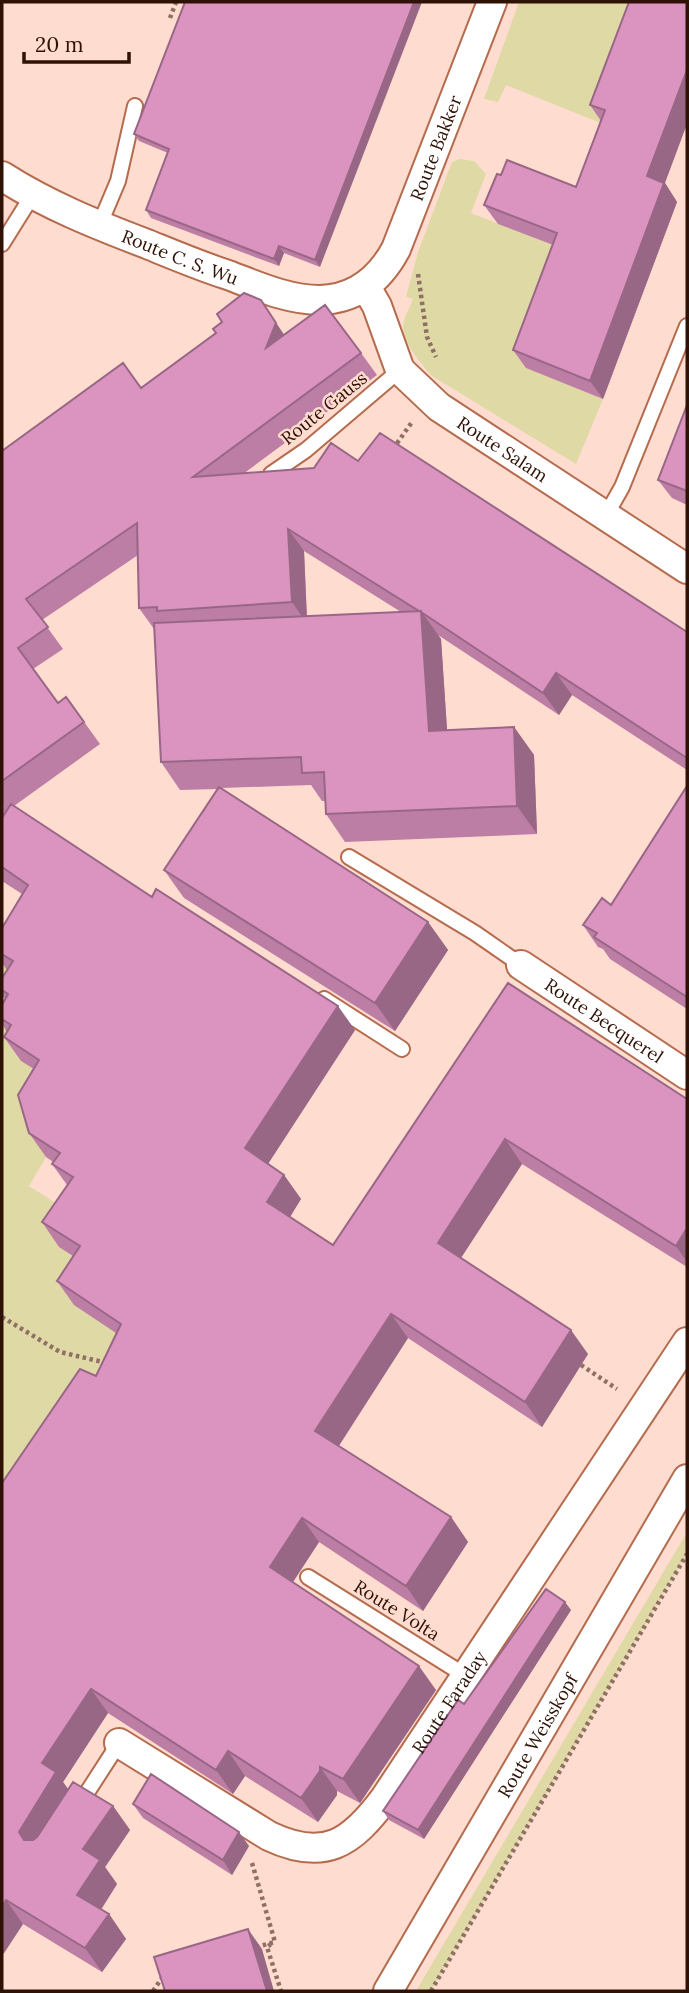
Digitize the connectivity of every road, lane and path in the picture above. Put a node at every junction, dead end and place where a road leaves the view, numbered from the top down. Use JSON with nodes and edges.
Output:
{"nodes":[{"id":1,"x":176,"y":2,"type":"edge"},
{"id":2,"x":492,"y":2,"type":"edge"},
{"id":3,"x":170,"y":18,"type":"dead end"},
{"id":4,"x":135,"y":106,"type":"dead end"},
{"id":5,"x":2,"y":176,"type":"edge"},
{"id":6,"x":32,"y":195,"type":"junction"},
{"id":7,"x":99,"y":226,"type":"junction"},
{"id":8,"x":401,"y":238,"type":"junction"},
{"id":9,"x":2,"y":244,"type":"edge"},
{"id":10,"x":366,"y":287,"type":"junction"},
{"id":11,"x":687,"y":326,"type":"edge"},
{"id":12,"x":438,"y":363,"type":"dead end"},
{"id":13,"x":400,"y":370,"type":"junction"},
{"id":14,"x":439,"y":407,"type":"junction"},
{"id":15,"x":389,"y":455,"type":"edge"},
{"id":16,"x":271,"y":474,"type":"edge"},
{"id":17,"x":605,"y":517,"type":"junction"},
{"id":18,"x":687,"y":569,"type":"edge"},
{"id":19,"x":349,"y":857,"type":"dead end"},
{"id":20,"x":521,"y":965,"type":"joint"},
{"id":21,"x":309,"y":989,"type":"edge"},
{"id":22,"x":402,"y":1049,"type":"dead end"},
{"id":23,"x":687,"y":1075,"type":"edge"},
{"id":24,"x":2,"y":1317,"type":"edge"},
{"id":25,"x":687,"y":1342,"type":"edge"},
{"id":26,"x":581,"y":1365,"type":"dead end"},
{"id":27,"x":115,"y":1367,"type":"edge"},
{"id":28,"x":644,"y":1407,"type":"junction"},
{"id":29,"x":687,"y":1479,"type":"edge"},
{"id":30,"x":687,"y":1555,"type":"edge"},
{"id":31,"x":308,"y":1577,"type":"dead end"},
{"id":32,"x":466,"y":1676,"type":"junction"},
{"id":33,"x":119,"y":1743,"type":"joint"},
{"id":34,"x":68,"y":1822,"type":"edge"},
{"id":35,"x":251,"y":1864,"type":"dead end"},
{"id":36,"x":275,"y":1942,"type":"junction"},
{"id":37,"x":251,"y":1949,"type":"edge"},
{"id":38,"x":165,"y":1973,"type":"edge"},
{"id":39,"x":153,"y":1991,"type":"edge"},
{"id":40,"x":281,"y":1991,"type":"edge"},
{"id":41,"x":388,"y":1991,"type":"edge"},
{"id":42,"x":431,"y":1991,"type":"edge"}],
"edges":[{"from":1,"to":3,"type":"path"},
{"from":2,"to":8,"type":"street","name":"Route Bakker"},
{"from":4,"to":7,"type":"lane"},
{"from":5,"to":6,"type":"street","name":"Route C. S. Wu"},
{"from":6,"to":7,"type":"street","name":"Route C. S. Wu"},
{"from":6,"to":9,"type":"lane"},
{"from":7,"to":10,"type":"street","name":"Route C. S. Wu"},
{"from":8,"to":10,"type":"street","name":"Route Bakker"},
{"from":8,"to":12,"type":"path"},
{"from":10,"to":13,"type":"street","name":"Route Salam"},
{"from":11,"to":17,"type":"lane"},
{"from":13,"to":14,"type":"street","name":"Route Salam"},
{"from":13,"to":16,"type":"lane","name":"Route Gauss"},
{"from":14,"to":15,"type":"path"},
{"from":14,"to":17,"type":"street","name":"Route Salam"},
{"from":17,"to":18,"type":"street","name":"Route Salam"},
{"from":19,"to":20,"type":"lane"},
{"from":20,"to":23,"type":"street","name":"Route Becquerel"},
{"from":21,"to":22,"type":"lane"},
{"from":24,"to":27,"type":"path"},
{"from":25,"to":28,"type":"street","name":"Route Faraday"},
{"from":26,"to":28,"type":"path"},
{"from":28,"to":32,"type":"street","name":"Route Faraday"},
{"from":29,"to":41,"type":"street","name":"Route Weisskopf"},
{"from":30,"to":42,"type":"path"},
{"from":31,"to":32,"type":"lane","name":"Route Volta"},
{"from":32,"to":33,"type":"street","name":"Route Faraday"},
{"from":33,"to":34,"type":"lane"},
{"from":35,"to":36,"type":"path"},
{"from":36,"to":37,"type":"path"},
{"from":36,"to":40,"type":"path"},
{"from":38,"to":39,"type":"path"}]}
